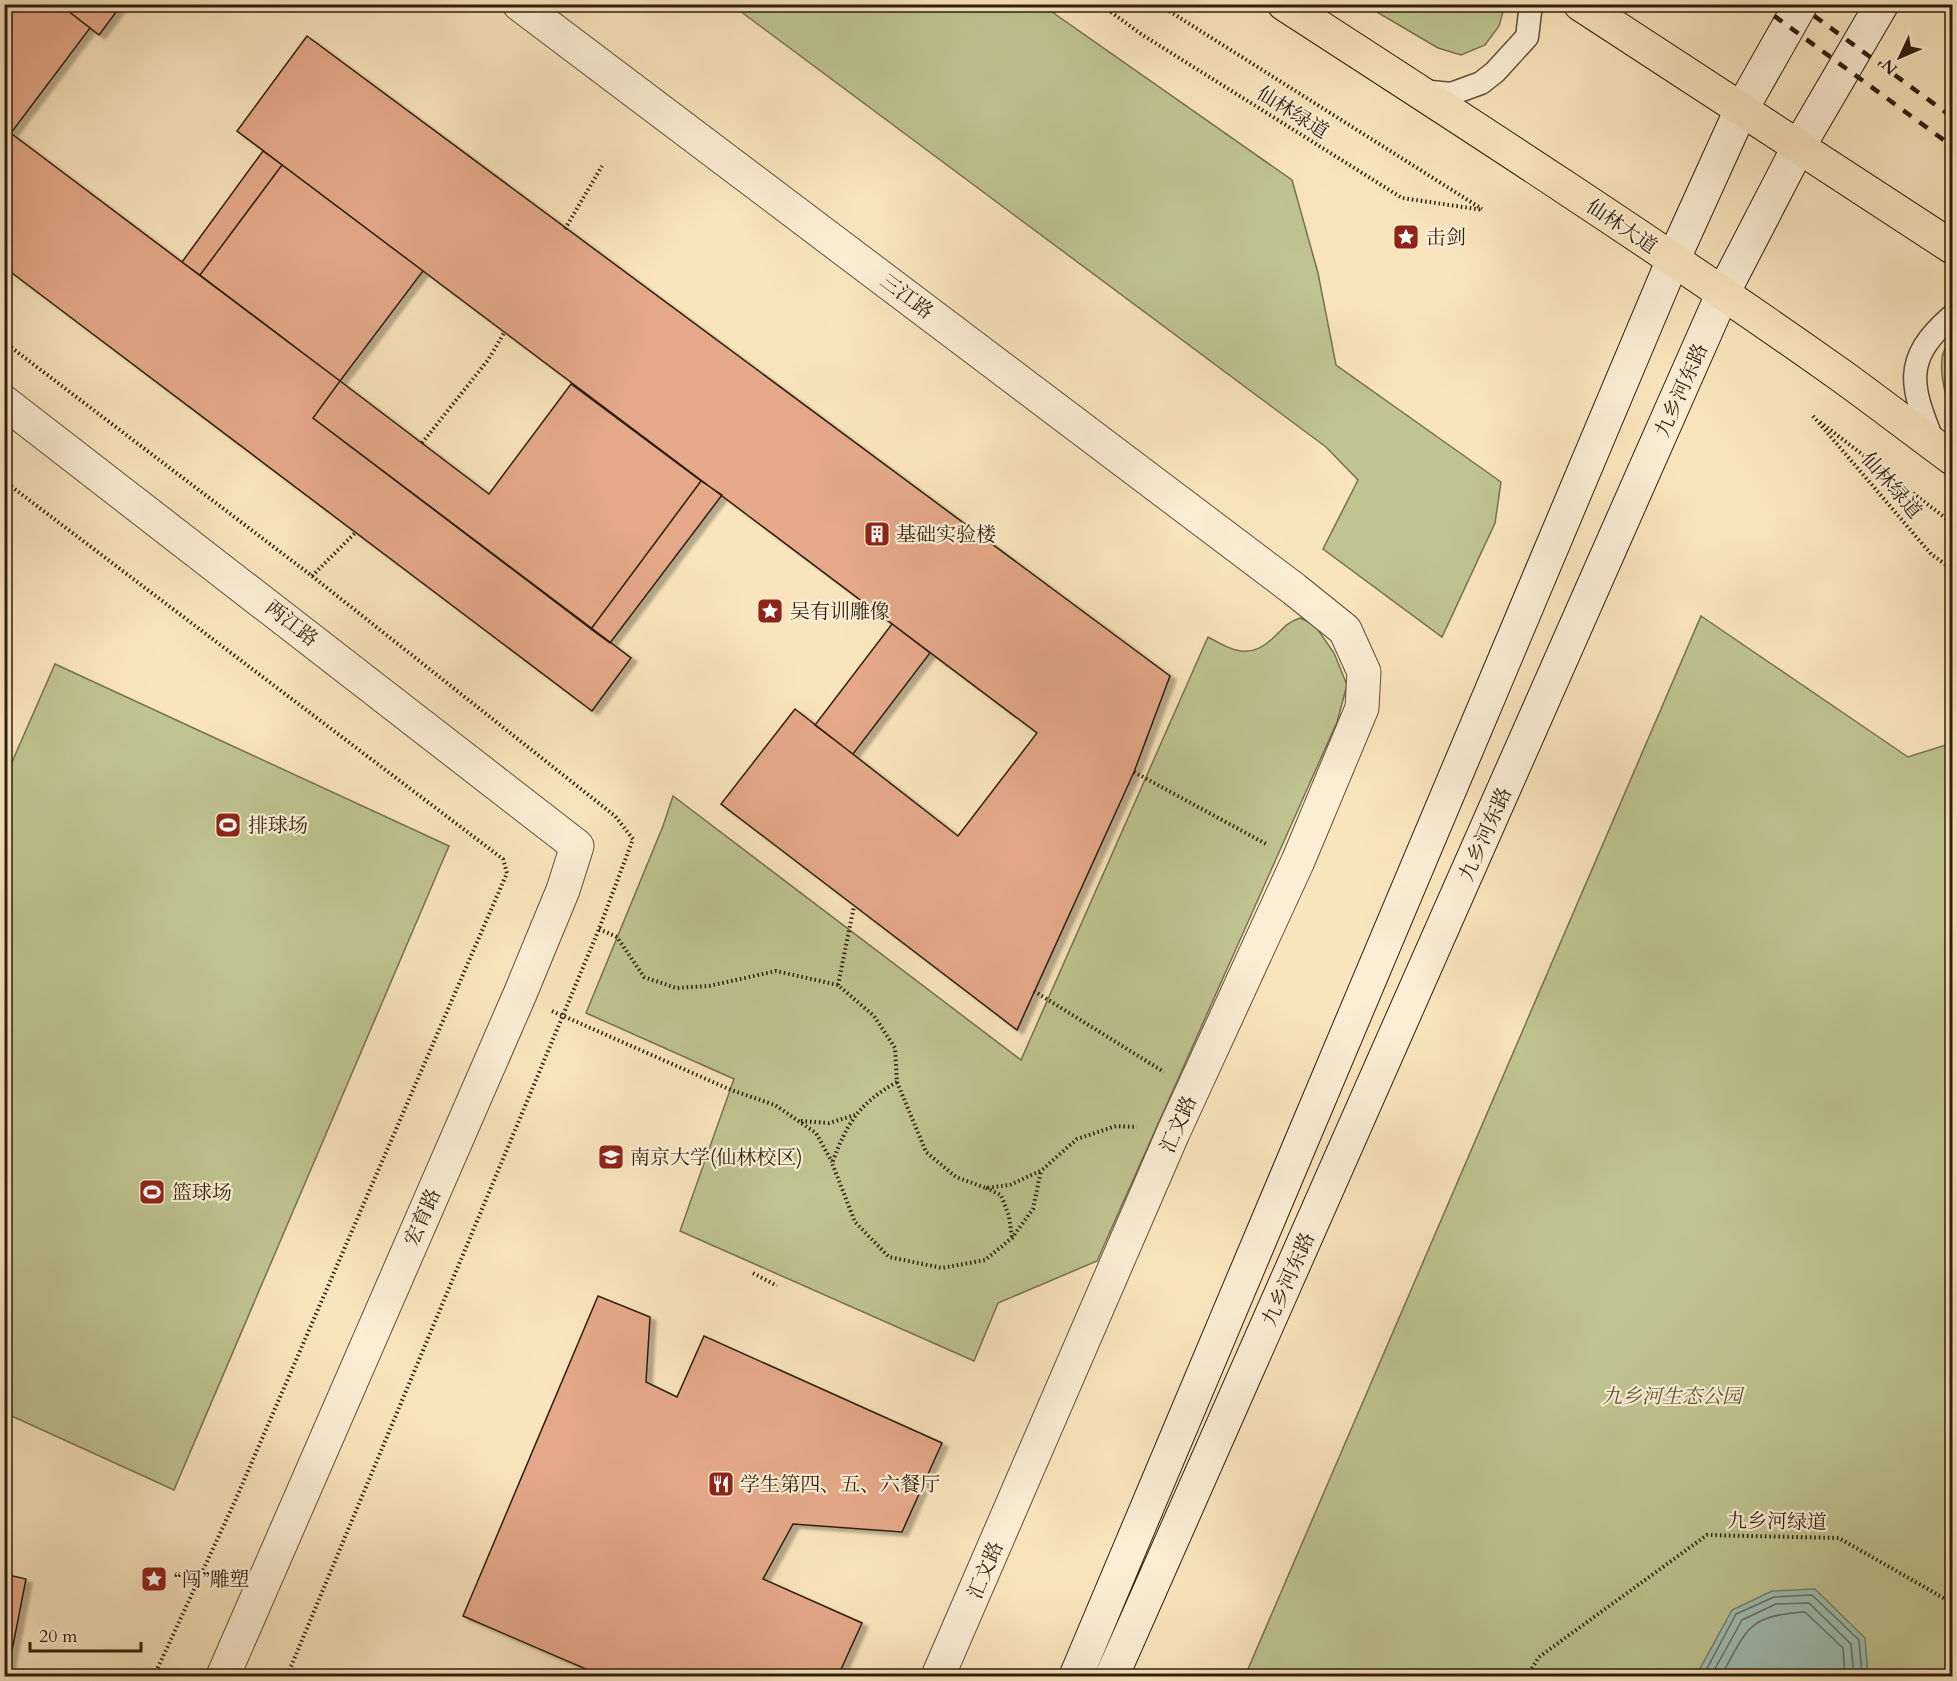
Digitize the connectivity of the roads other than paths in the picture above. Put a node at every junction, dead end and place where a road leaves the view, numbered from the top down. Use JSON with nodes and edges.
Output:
{"nodes":[{"id":1,"x":519,"y":4,"type":"edge"},
{"id":2,"x":1284,"y":4,"type":"edge"},
{"id":3,"x":1531,"y":4,"type":"edge"},
{"id":4,"x":1580,"y":4,"type":"edge"},
{"id":5,"x":1801,"y":4,"type":"edge"},
{"id":6,"x":1882,"y":4,"type":"edge"},
{"id":7,"x":1417,"y":90,"type":"junction"},
{"id":8,"x":1741,"y":110,"type":"junction"},
{"id":9,"x":1799,"y":146,"type":"junction"},
{"id":10,"x":1953,"y":247,"type":"edge"},
{"id":11,"x":1673,"y":260,"type":"junction"},
{"id":12,"x":1722,"y":295,"type":"junction"},
{"id":13,"x":1953,"y":316,"type":"edge"},
{"id":14,"x":4,"y":402,"type":"edge"},
{"id":15,"x":1944,"y":452,"type":"edge"},
{"id":16,"x":1294,"y":589,"type":"joint"},
{"id":17,"x":577,"y":846,"type":"joint"},
{"id":18,"x":225,"y":1676,"type":"edge"},
{"id":19,"x":938,"y":1677,"type":"edge"},
{"id":20,"x":1076,"y":1677,"type":"edge"},
{"id":21,"x":1112,"y":1677,"type":"edge"}],
"edges":[{"from":1,"to":16,"type":"street","name":"三江路"},
{"from":2,"to":7,"type":"main road","name":"仙林大道"},
{"from":3,"to":7,"type":"lane"},
{"from":4,"to":8,"type":"main road"},
{"from":5,"to":8,"type":"street","name":"九乡河东路"},
{"from":6,"to":9,"type":"street","name":"九乡河东路"},
{"from":7,"to":11,"type":"main road","name":"仙林大道"},
{"from":8,"to":9,"type":"main road"},
{"from":8,"to":11,"type":"street","name":"九乡河东路"},
{"from":9,"to":10,"type":"main road"},
{"from":9,"to":12,"type":"street","name":"九乡河东路"},
{"from":11,"to":12,"type":"main road","name":"仙林大道"},
{"from":11,"to":20,"type":"street","name":"九乡河东路"},
{"from":12,"to":15,"type":"main road","name":"仙林大道"},
{"from":12,"to":21,"type":"street","name":"九乡河东路"},
{"from":13,"to":15,"type":"lane"},
{"from":14,"to":17,"type":"street","name":"两江路"},
{"from":16,"to":19,"type":"street","name":"汇文路"},
{"from":17,"to":18,"type":"street","name":"宏育路"}]}
